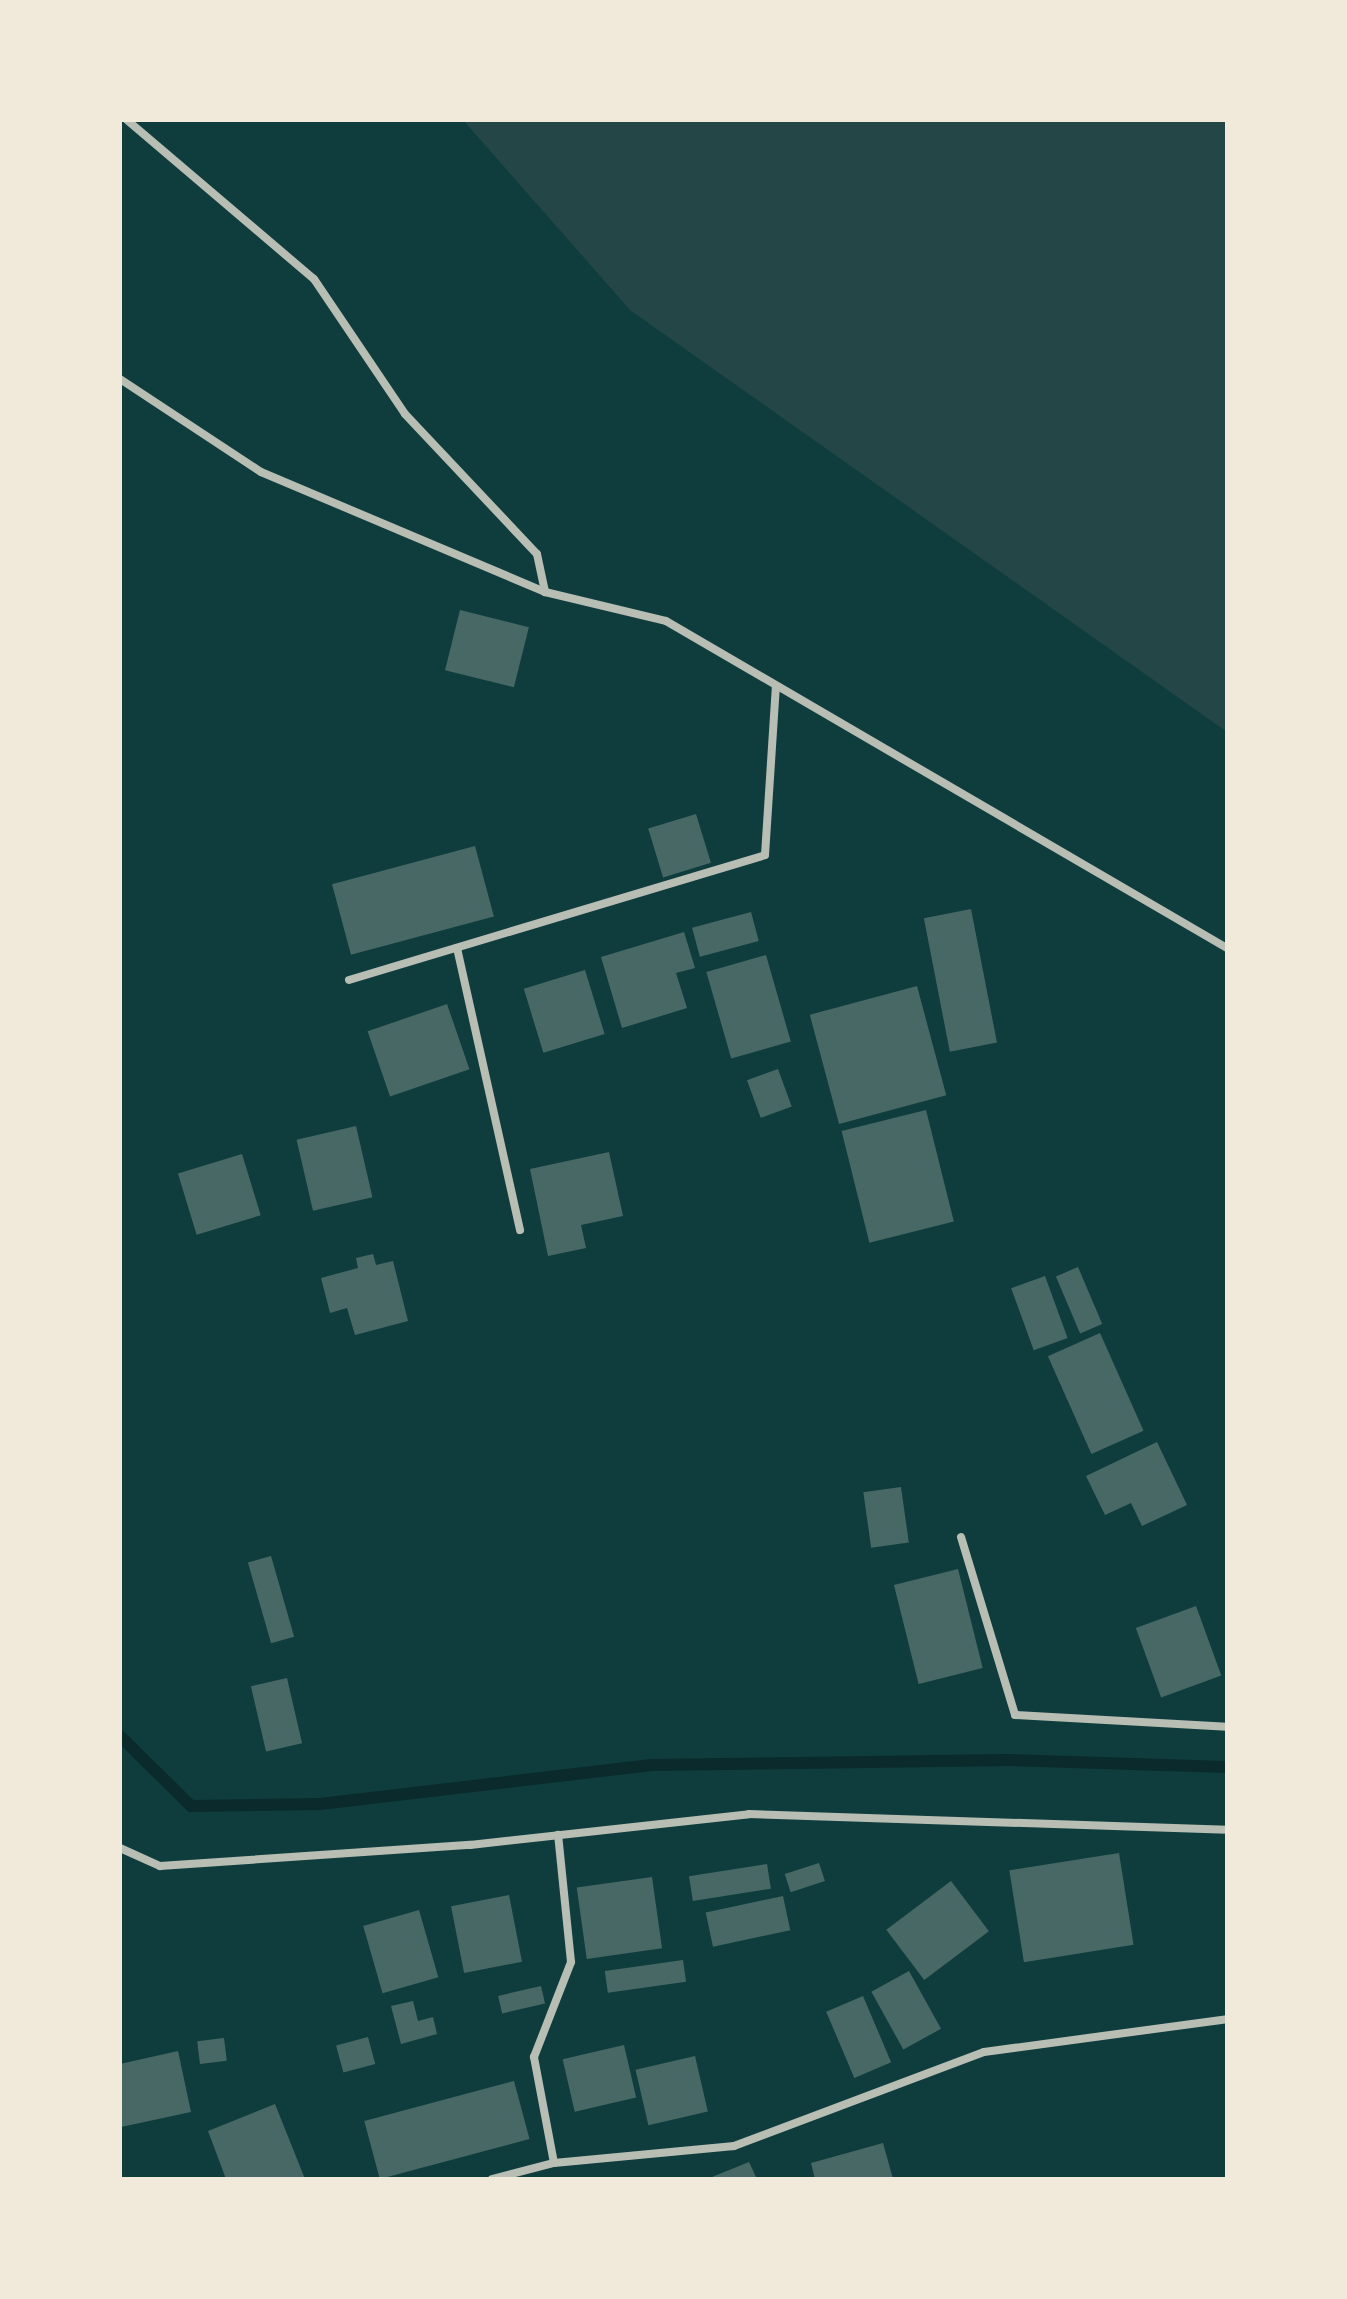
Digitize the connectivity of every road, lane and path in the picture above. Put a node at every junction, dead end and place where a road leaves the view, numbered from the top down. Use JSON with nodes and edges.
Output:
{"nodes":[{"id":1,"x":127,"y":120,"type":"edge"},
{"id":2,"x":120,"y":379,"type":"edge"},
{"id":3,"x":545,"y":592,"type":"junction"},
{"id":4,"x":776,"y":686,"type":"junction"},
{"id":5,"x":457,"y":948,"type":"junction"},
{"id":6,"x":1227,"y":948,"type":"edge"},
{"id":7,"x":349,"y":980,"type":"dead end"},
{"id":8,"x":520,"y":1230,"type":"dead end"},
{"id":9,"x":961,"y":1537,"type":"dead end"},
{"id":10,"x":1227,"y":1727,"type":"edge"},
{"id":11,"x":1227,"y":1830,"type":"edge"},
{"id":12,"x":558,"y":1835,"type":"junction"},
{"id":13,"x":120,"y":1848,"type":"edge"},
{"id":14,"x":1227,"y":2019,"type":"edge"},
{"id":15,"x":554,"y":2163,"type":"junction"},
{"id":16,"x":492,"y":2179,"type":"edge"}],
"edges":[{"from":1,"to":3,"type":"street"},
{"from":2,"to":3,"type":"street"},
{"from":3,"to":4,"type":"street"},
{"from":4,"to":5,"type":"street"},
{"from":4,"to":6,"type":"street"},
{"from":5,"to":7,"type":"street"},
{"from":5,"to":8,"type":"street"},
{"from":9,"to":10,"type":"street"},
{"from":11,"to":12,"type":"street"},
{"from":12,"to":13,"type":"street"},
{"from":12,"to":15,"type":"street"},
{"from":14,"to":15,"type":"street"},
{"from":15,"to":16,"type":"street"}]}
